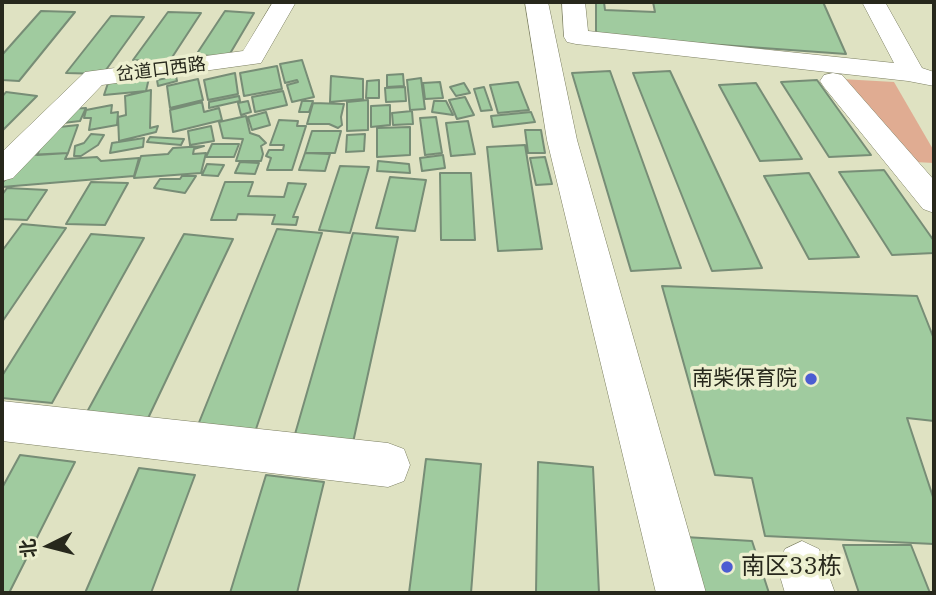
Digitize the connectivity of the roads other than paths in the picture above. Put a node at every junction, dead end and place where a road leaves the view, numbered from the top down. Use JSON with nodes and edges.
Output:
{"nodes":[{"id":1,"x":284,"y":2,"type":"edge"},
{"id":2,"x":536,"y":2,"type":"edge"},
{"id":3,"x":574,"y":2,"type":"edge"},
{"id":4,"x":874,"y":2,"type":"edge"},
{"id":5,"x":923,"y":76,"type":"edge"},
{"id":6,"x":833,"y":81,"type":"dead end"},
{"id":7,"x":2,"y":170,"type":"edge"},
{"id":8,"x":934,"y":201,"type":"edge"},
{"id":9,"x":2,"y":421,"type":"edge"},
{"id":10,"x":388,"y":464,"type":"dead end"},
{"id":11,"x":681,"y":593,"type":"edge"}],
"edges":[{"from":1,"to":7,"type":"street","name":"岔道口西路"},
{"from":2,"to":11,"type":"street"},
{"from":3,"to":5,"type":"street"},
{"from":4,"to":5,"type":"street"},
{"from":6,"to":8,"type":"street"},
{"from":9,"to":10,"type":"street"}]}
